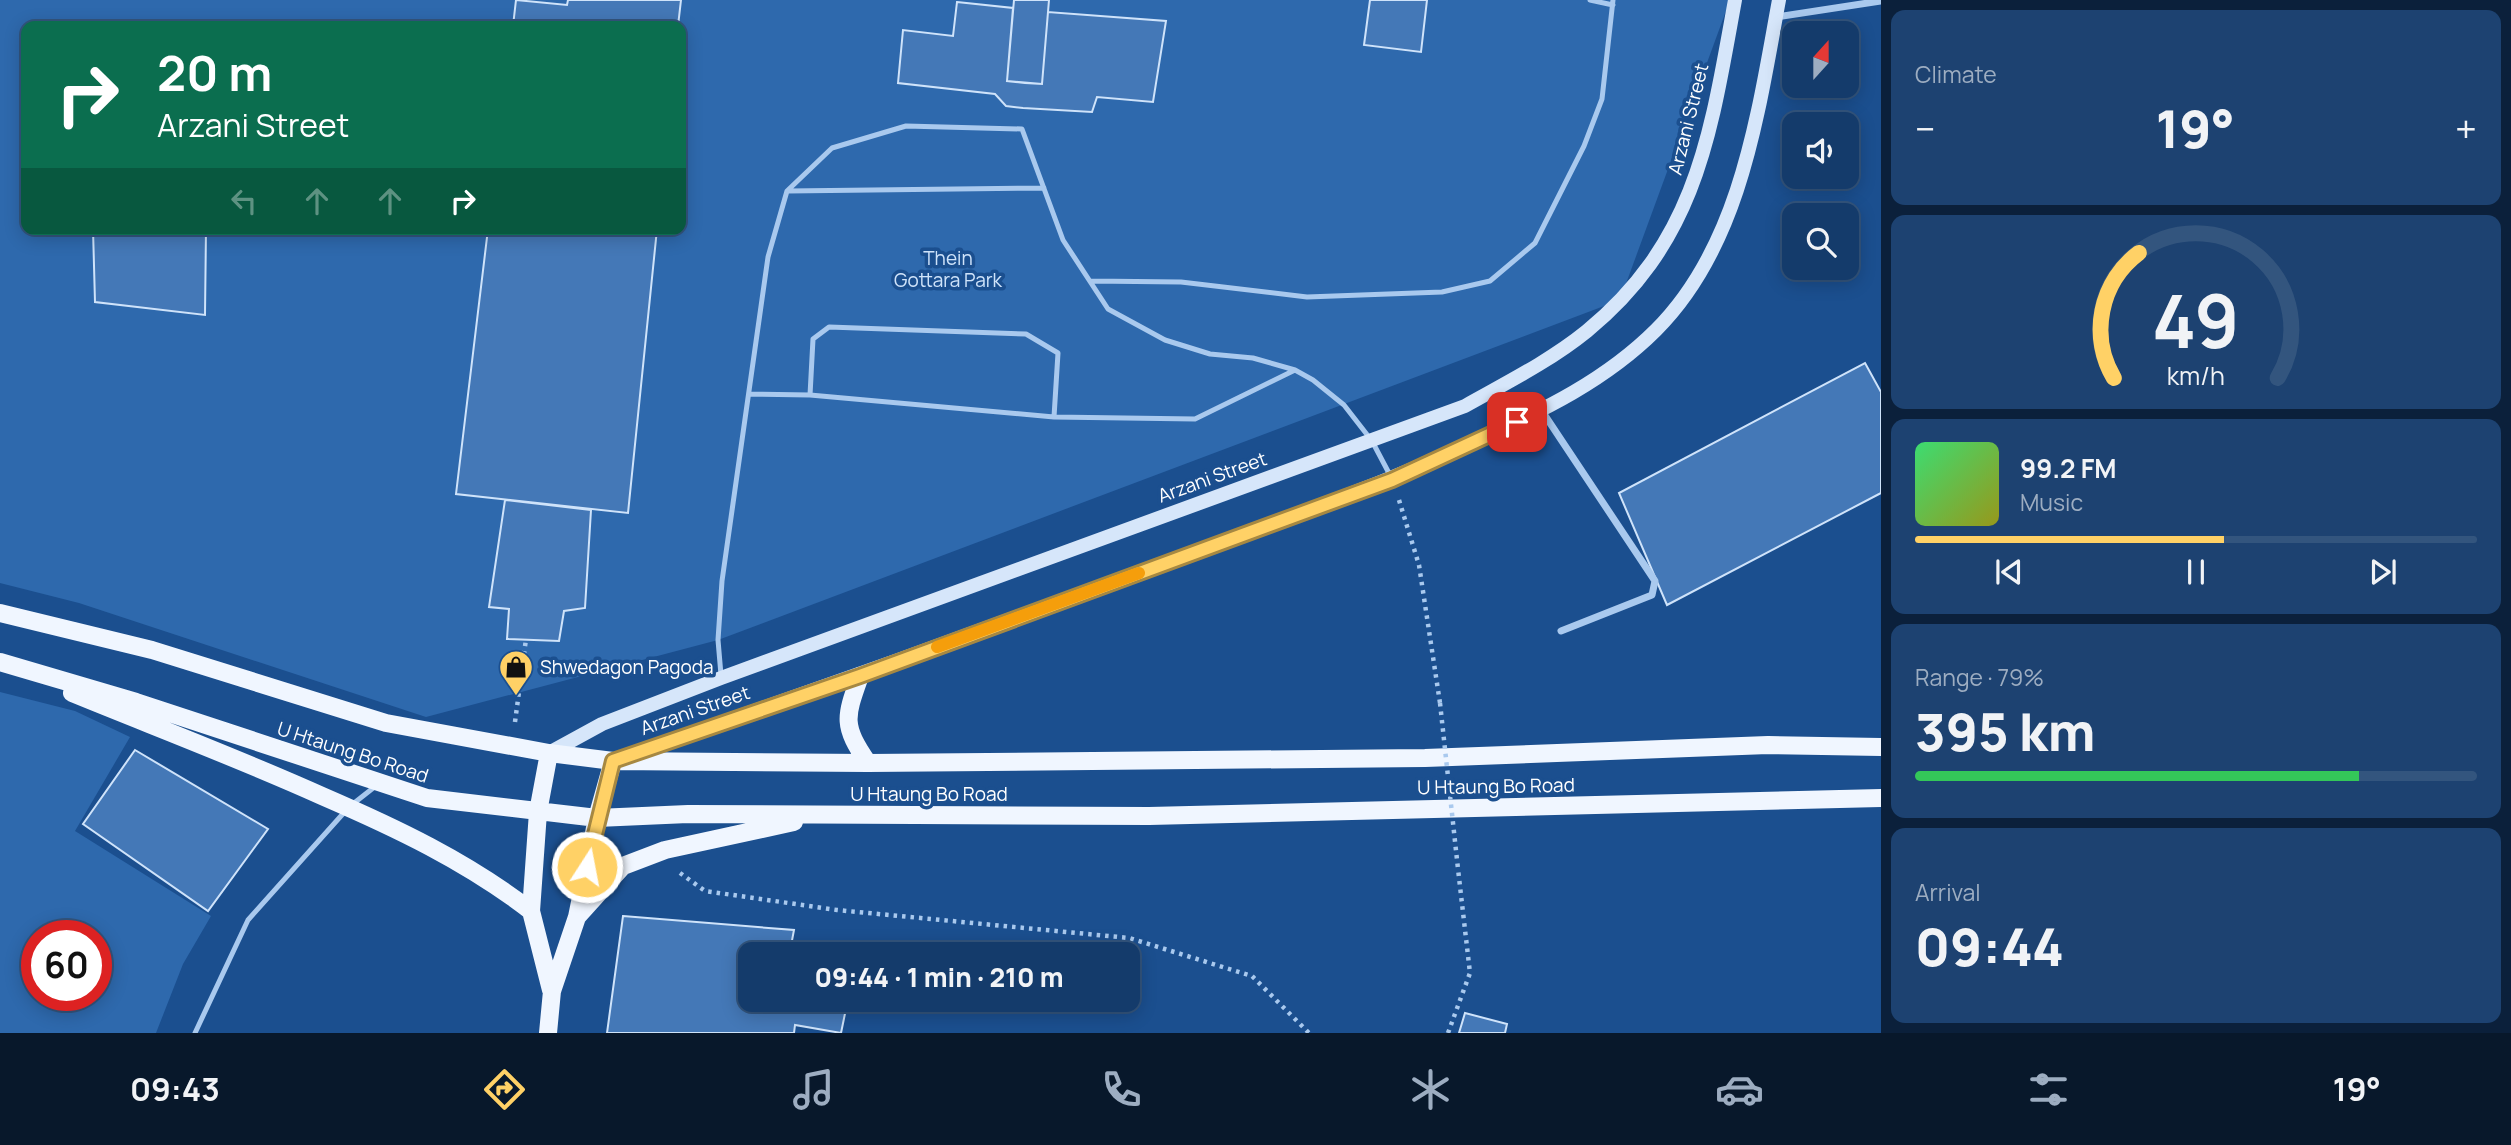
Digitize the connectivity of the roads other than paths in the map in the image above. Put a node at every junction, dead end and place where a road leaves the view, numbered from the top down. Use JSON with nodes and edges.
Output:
{"nodes":[{"id":1,"x":1590,"y":0,"type":"edge"},
{"id":2,"x":1735,"y":0,"type":"edge"},
{"id":3,"x":1779,"y":0,"type":"edge"},
{"id":4,"x":1881,"y":1,"type":"edge"},
{"id":5,"x":1613,"y":2,"type":"edge"},
{"id":6,"x":1776,"y":17,"type":"junction"},
{"id":7,"x":1044,"y":188,"type":"junction"},
{"id":8,"x":787,"y":191,"type":"junction"},
{"id":9,"x":1090,"y":281,"type":"junction"},
{"id":10,"x":1295,"y":370,"type":"junction"},
{"id":11,"x":749,"y":394,"type":"junction"},
{"id":12,"x":810,"y":395,"type":"junction"},
{"id":13,"x":1542,"y":411,"type":"junction"},
{"id":14,"x":1054,"y":417,"type":"junction"},
{"id":15,"x":1372,"y":441,"type":"junction"},
{"id":16,"x":1392,"y":480,"type":"junction"},
{"id":17,"x":0,"y":612,"type":"edge"},
{"id":18,"x":1561,"y":631,"type":"dead end"},
{"id":19,"x":0,"y":663,"type":"edge"},
{"id":20,"x":860,"y":676,"type":"junction"},
{"id":21,"x":721,"y":678,"type":"junction"},
{"id":22,"x":1881,"y":747,"type":"edge"},
{"id":23,"x":549,"y":753,"type":"junction"},
{"id":24,"x":613,"y":761,"type":"junction"},
{"id":25,"x":868,"y":763,"type":"junction"},
{"id":26,"x":378,"y":784,"type":"junction"},
{"id":27,"x":1881,"y":799,"type":"edge"},
{"id":28,"x":349,"y":807,"type":"junction"},
{"id":29,"x":538,"y":812,"type":"junction"},
{"id":30,"x":832,"y":815,"type":"junction"},
{"id":31,"x":597,"y":818,"type":"junction"},
{"id":32,"x":531,"y":911,"type":"junction"},
{"id":33,"x":577,"y":917,"type":"junction"},
{"id":34,"x":552,"y":991,"type":"junction"},
{"id":35,"x":195,"y":1033,"type":"edge"},
{"id":36,"x":548,"y":1033,"type":"edge"}],
"edges":[{"from":1,"to":5,"type":"lane"},
{"from":2,"to":15,"type":"main road","name":"Arzani Street"},
{"from":3,"to":6,"type":"main road","name":"Arzani Street"},
{"from":4,"to":6,"type":"street"},
{"from":5,"to":9,"type":"lane"},
{"from":6,"to":13,"type":"main road","name":"Arzani Street"},
{"from":7,"to":8,"type":"lane"},
{"from":7,"to":8,"type":"lane"},
{"from":7,"to":9,"type":"lane"},
{"from":8,"to":11,"type":"lane"},
{"from":9,"to":10,"type":"lane"},
{"from":10,"to":14,"type":"lane"},
{"from":10,"to":15,"type":"lane"},
{"from":11,"to":12,"type":"lane"},
{"from":11,"to":21,"type":"lane"},
{"from":12,"to":14,"type":"lane"},
{"from":12,"to":14,"type":"lane"},
{"from":13,"to":16,"type":"main road","name":"Arzani Street"},
{"from":13,"to":18,"type":"street"},
{"from":15,"to":16,"type":"lane"},
{"from":15,"to":21,"type":"main road","name":"Arzani Street"},
{"from":16,"to":20,"type":"main road","name":"Arzani Street"},
{"from":17,"to":23,"type":"main road","name":"U Htaung Bo Road"},
{"from":19,"to":26,"type":"main road","name":"U Htaung Bo Road"},
{"from":19,"to":28,"type":"main road"},
{"from":20,"to":24,"type":"main road","name":"Arzani Street"},
{"from":20,"to":25,"type":"main road"},
{"from":21,"to":23,"type":"main road","name":"Arzani Street"},
{"from":22,"to":25,"type":"main road","name":"U Htaung Bo Road"},
{"from":23,"to":24,"type":"main road","name":"U Htaung Bo Road"},
{"from":23,"to":29,"type":"main road"},
{"from":24,"to":25,"type":"main road","name":"U Htaung Bo Road"},
{"from":24,"to":31,"type":"main road"},
{"from":26,"to":28,"type":"lane"},
{"from":26,"to":29,"type":"main road","name":"U Htaung Bo Road"},
{"from":27,"to":30,"type":"main road","name":"U Htaung Bo Road"},
{"from":28,"to":32,"type":"main road"},
{"from":28,"to":35,"type":"lane"},
{"from":29,"to":31,"type":"main road","name":"U Htaung Bo Road"},
{"from":29,"to":32,"type":"main road"},
{"from":30,"to":31,"type":"main road","name":"U Htaung Bo Road"},
{"from":30,"to":33,"type":"main road"},
{"from":31,"to":33,"type":"main road"},
{"from":32,"to":34,"type":"main road"},
{"from":33,"to":34,"type":"main road"},
{"from":34,"to":36,"type":"main road"}]}
